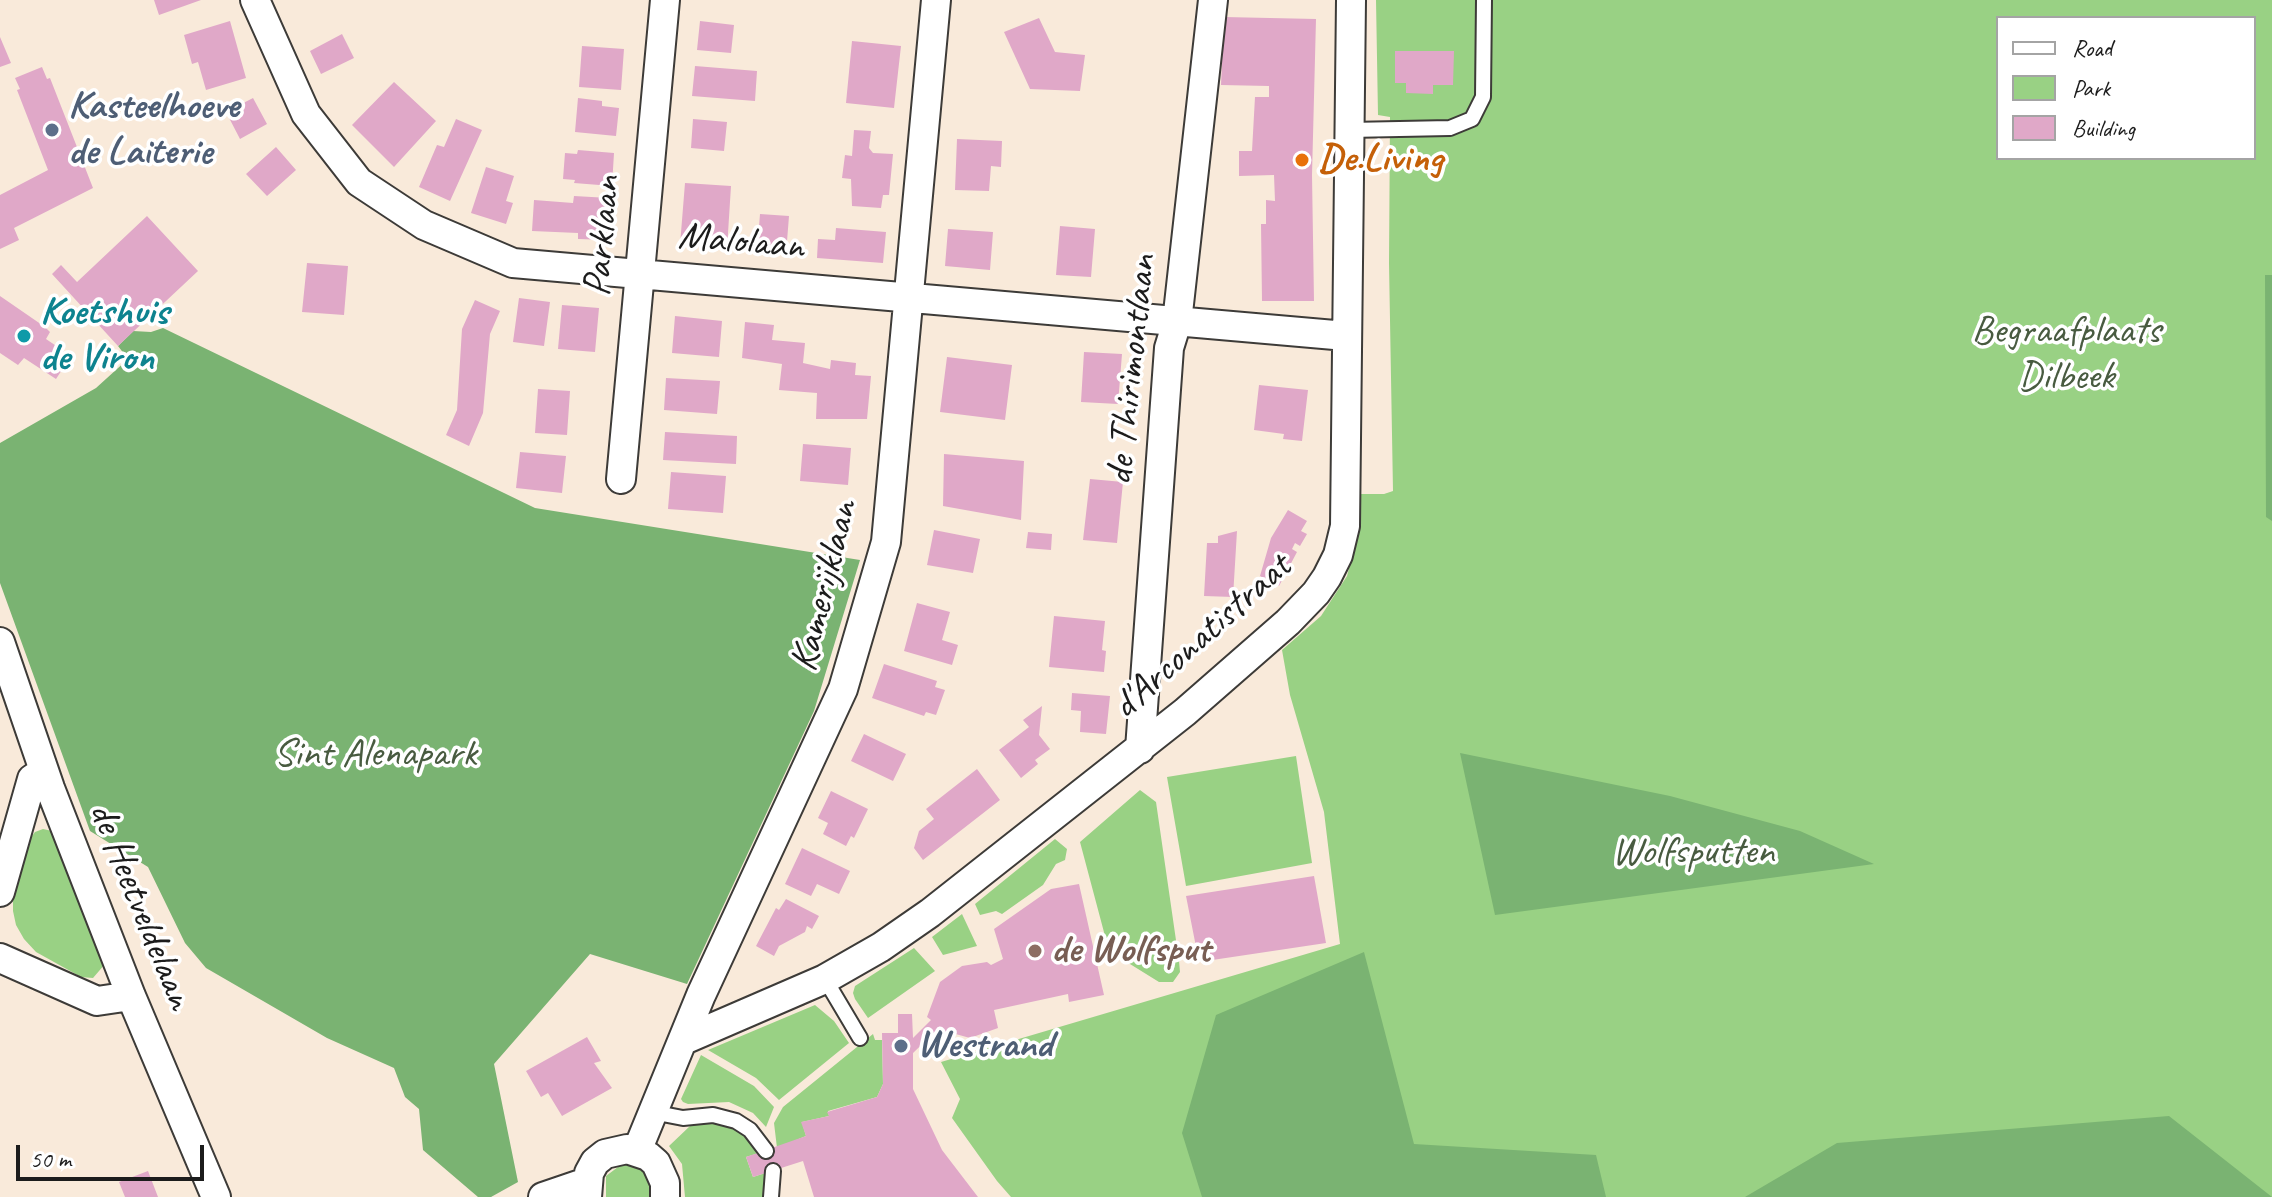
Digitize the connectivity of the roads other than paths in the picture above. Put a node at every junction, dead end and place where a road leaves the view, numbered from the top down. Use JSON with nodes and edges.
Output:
{"nodes":[{"id":1,"x":255,"y":0,"type":"edge"},
{"id":2,"x":665,"y":0,"type":"edge"},
{"id":3,"x":936,"y":0,"type":"edge"},
{"id":4,"x":1213,"y":0,"type":"edge"},
{"id":5,"x":1351,"y":0,"type":"edge"},
{"id":6,"x":1484,"y":0,"type":"edge"},
{"id":7,"x":1349,"y":130,"type":"junction"},
{"id":8,"x":640,"y":274,"type":"junction"},
{"id":9,"x":907,"y":297,"type":"junction"},
{"id":10,"x":1177,"y":322,"type":"junction"},
{"id":11,"x":1346,"y":336,"type":"junction"},
{"id":12,"x":621,"y":479,"type":"dead end"},
{"id":13,"x":0,"y":642,"type":"edge"},
{"id":14,"x":1140,"y":749,"type":"junction"},
{"id":15,"x":44,"y":771,"type":"junction"},
{"id":16,"x":0,"y":892,"type":"edge"},
{"id":17,"x":0,"y":958,"type":"edge"},
{"id":18,"x":825,"y":979,"type":"junction"},
{"id":19,"x":131,"y":996,"type":"junction"},
{"id":20,"x":860,"y":1038,"type":"dead end"},
{"id":21,"x":684,"y":1040,"type":"junction"},
{"id":22,"x":652,"y":1112,"type":"junction"},
{"id":23,"x":637,"y":1151,"type":"junction"},
{"id":24,"x":766,"y":1151,"type":"dead end"},
{"id":25,"x":773,"y":1171,"type":"dead end"},
{"id":26,"x":587,"y":1189,"type":"edge"},
{"id":27,"x":216,"y":1197,"type":"edge"},
{"id":28,"x":543,"y":1197,"type":"edge"},
{"id":29,"x":665,"y":1197,"type":"edge"},
{"id":30,"x":771,"y":1197,"type":"edge"}],
"edges":[{"from":1,"to":8,"type":"street","name":"Malolaan"},
{"from":2,"to":8,"type":"street","name":"Parklaan"},
{"from":3,"to":9,"type":"street","name":"Kamerijklaan"},
{"from":4,"to":10,"type":"street","name":"de Thirimontlaan"},
{"from":5,"to":7,"type":"street","name":"d'Arconatistraat"},
{"from":6,"to":7,"type":"lane"},
{"from":7,"to":11,"type":"street","name":"d'Arconatistraat"},
{"from":8,"to":9,"type":"street","name":"Malolaan"},
{"from":8,"to":12,"type":"street","name":"Parklaan"},
{"from":9,"to":10,"type":"street","name":"Malolaan"},
{"from":9,"to":21,"type":"street","name":"Kamerijklaan"},
{"from":10,"to":11,"type":"street","name":"Malolaan"},
{"from":10,"to":14,"type":"street","name":"de Thirimontlaan"},
{"from":11,"to":14,"type":"street","name":"d'Arconatistraat"},
{"from":13,"to":15,"type":"street","name":"de Heetveldelaan"},
{"from":14,"to":18,"type":"street","name":"d'Arconatistraat"},
{"from":15,"to":16,"type":"street"},
{"from":15,"to":19,"type":"street","name":"de Heetveldelaan"},
{"from":17,"to":19,"type":"street"},
{"from":18,"to":20,"type":"lane"},
{"from":18,"to":21,"type":"street","name":"d'Arconatistraat"},
{"from":19,"to":27,"type":"street","name":"de Heetveldelaan"},
{"from":21,"to":22,"type":"street","name":"Kamerijklaan"},
{"from":22,"to":23,"type":"street","name":"Kamerijklaan"},
{"from":22,"to":24,"type":"lane"},
{"from":23,"to":26,"type":"street"},
{"from":23,"to":29,"type":"street"},
{"from":25,"to":30,"type":"lane"},
{"from":26,"to":28,"type":"street"}]}
